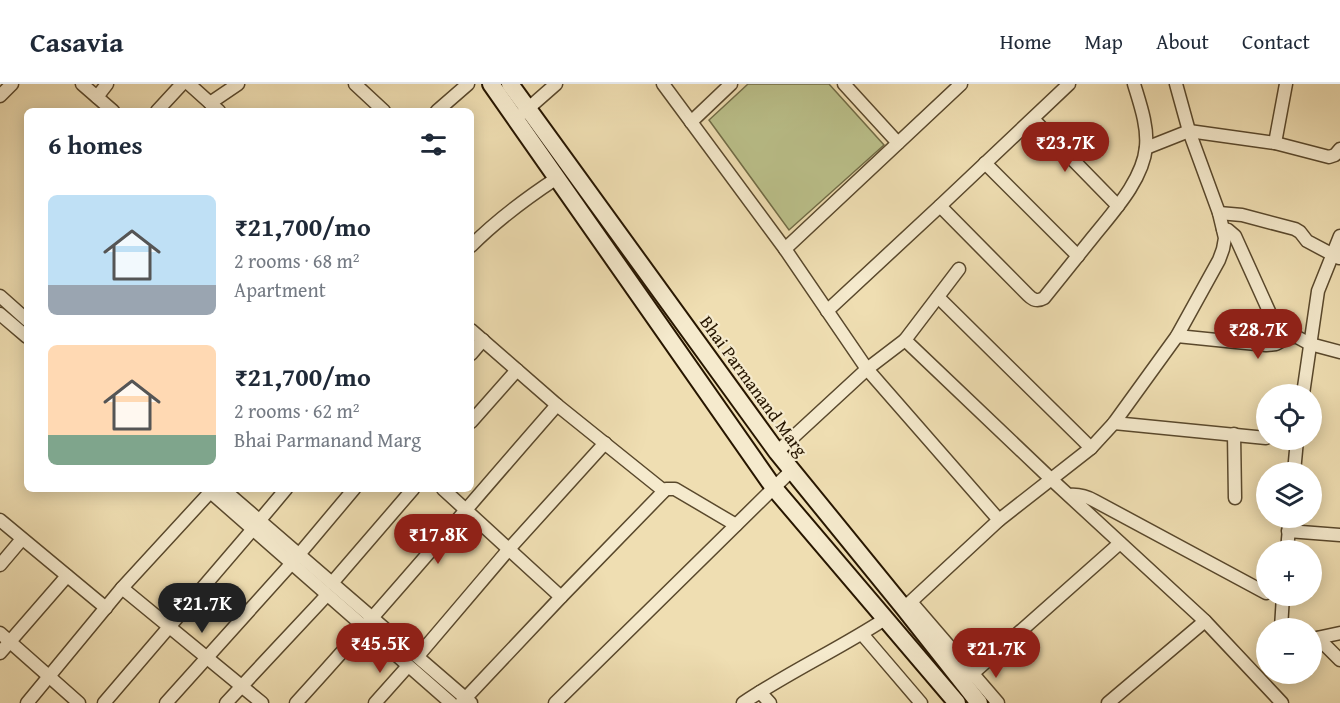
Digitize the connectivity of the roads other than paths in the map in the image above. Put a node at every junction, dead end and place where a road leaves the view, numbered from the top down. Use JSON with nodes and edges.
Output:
{"nodes":[{"id":1,"x":12,"y":84,"type":"edge"},
{"id":2,"x":82,"y":84,"type":"edge"},
{"id":3,"x":107,"y":84,"type":"edge"},
{"id":4,"x":182,"y":84,"type":"edge"},
{"id":5,"x":189,"y":84,"type":"edge"},
{"id":6,"x":237,"y":84,"type":"edge"},
{"id":7,"x":355,"y":84,"type":"edge"},
{"id":8,"x":468,"y":84,"type":"edge"},
{"id":9,"x":491,"y":84,"type":"edge"},
{"id":10,"x":510,"y":84,"type":"edge"},
{"id":11,"x":556,"y":84,"type":"edge"},
{"id":12,"x":663,"y":84,"type":"edge"},
{"id":13,"x":731,"y":84,"type":"edge"},
{"id":14,"x":844,"y":84,"type":"edge"},
{"id":15,"x":1069,"y":84,"type":"edge"},
{"id":16,"x":1134,"y":84,"type":"edge"},
{"id":17,"x":1176,"y":84,"type":"edge"},
{"id":18,"x":1286,"y":84,"type":"edge"},
{"id":19,"x":953,"y":87,"type":"edge"},
{"id":20,"x":0,"y":96,"type":"edge"},
{"id":21,"x":97,"y":97,"type":"junction"},
{"id":22,"x":215,"y":107,"type":"edge"},
{"id":23,"x":110,"y":108,"type":"edge"},
{"id":24,"x":160,"y":108,"type":"edge"},
{"id":25,"x":381,"y":108,"type":"edge"},
{"id":26,"x":440,"y":108,"type":"edge"},
{"id":27,"x":522,"y":114,"type":"junction"},
{"id":28,"x":1033,"y":119,"type":"junction"},
{"id":29,"x":691,"y":122,"type":"junction"},
{"id":30,"x":1189,"y":131,"type":"junction"},
{"id":31,"x":898,"y":143,"type":"junction"},
{"id":32,"x":1275,"y":143,"type":"junction"},
{"id":33,"x":1146,"y":148,"type":"junction"},
{"id":34,"x":1340,"y":149,"type":"edge"},
{"id":35,"x":985,"y":163,"type":"junction"},
{"id":36,"x":557,"y":178,"type":"junction"},
{"id":37,"x":1118,"y":206,"type":"junction"},
{"id":38,"x":940,"y":207,"type":"junction"},
{"id":39,"x":1220,"y":213,"type":"junction"},
{"id":40,"x":1223,"y":229,"type":"junction"},
{"id":41,"x":1340,"y":236,"type":"edge"},
{"id":42,"x":474,"y":243,"type":"edge"},
{"id":43,"x":785,"y":249,"type":"junction"},
{"id":44,"x":1078,"y":256,"type":"junction"},
{"id":45,"x":1336,"y":257,"type":"edge"},
{"id":46,"x":959,"y":269,"type":"dead end"},
{"id":47,"x":0,"y":296,"type":"edge"},
{"id":48,"x":938,"y":297,"type":"junction"},
{"id":49,"x":827,"y":311,"type":"junction"},
{"id":50,"x":0,"y":314,"type":"edge"},
{"id":51,"x":24,"y":317,"type":"edge"},
{"id":52,"x":474,"y":332,"type":"edge"},
{"id":53,"x":24,"y":334,"type":"edge"},
{"id":54,"x":1177,"y":336,"type":"junction"},
{"id":55,"x":483,"y":340,"type":"junction"},
{"id":56,"x":904,"y":340,"type":"junction"},
{"id":57,"x":1282,"y":340,"type":"junction"},
{"id":58,"x":1310,"y":344,"type":"junction"},
{"id":59,"x":474,"y":350,"type":"edge"},
{"id":60,"x":1340,"y":352,"type":"edge"},
{"id":61,"x":867,"y":369,"type":"junction"},
{"id":62,"x":517,"y":370,"type":"junction"},
{"id":63,"x":1304,"y":384,"type":"edge"},
{"id":64,"x":557,"y":405,"type":"junction"},
{"id":65,"x":474,"y":420,"type":"edge"},
{"id":66,"x":1114,"y":423,"type":"junction"},
{"id":67,"x":1234,"y":435,"type":"junction"},
{"id":68,"x":1256,"y":437,"type":"edge"},
{"id":69,"x":605,"y":443,"type":"junction"},
{"id":70,"x":1092,"y":448,"type":"junction"},
{"id":71,"x":777,"y":452,"type":"junction"},
{"id":72,"x":792,"y":471,"type":"junction"},
{"id":73,"x":1052,"y":480,"type":"junction"},
{"id":74,"x":774,"y":488,"type":"junction"},
{"id":75,"x":211,"y":492,"type":"edge"},
{"id":76,"x":215,"y":492,"type":"edge"},
{"id":77,"x":284,"y":492,"type":"edge"},
{"id":78,"x":351,"y":492,"type":"edge"},
{"id":79,"x":411,"y":492,"type":"edge"},
{"id":80,"x":446,"y":492,"type":"edge"},
{"id":81,"x":664,"y":492,"type":"junction"},
{"id":82,"x":1069,"y":495,"type":"junction"},
{"id":83,"x":1235,"y":498,"type":"dead end"},
{"id":84,"x":466,"y":509,"type":"junction"},
{"id":85,"x":0,"y":520,"type":"edge"},
{"id":86,"x":999,"y":520,"type":"junction"},
{"id":87,"x":256,"y":525,"type":"junction"},
{"id":88,"x":736,"y":525,"type":"junction"},
{"id":89,"x":1288,"y":528,"type":"edge"},
{"id":90,"x":1288,"y":531,"type":"junction"},
{"id":91,"x":1340,"y":535,"type":"edge"},
{"id":92,"x":22,"y":539,"type":"junction"},
{"id":93,"x":1288,"y":540,"type":"edge"},
{"id":94,"x":1120,"y":543,"type":"junction"},
{"id":95,"x":510,"y":549,"type":"junction"},
{"id":96,"x":295,"y":559,"type":"junction"},
{"id":97,"x":0,"y":565,"type":"edge"},
{"id":98,"x":67,"y":576,"type":"junction"},
{"id":99,"x":122,"y":588,"type":"junction"},
{"id":100,"x":1256,"y":588,"type":"edge"},
{"id":101,"x":330,"y":589,"type":"junction"},
{"id":102,"x":561,"y":597,"type":"junction"},
{"id":103,"x":908,"y":605,"type":"junction"},
{"id":104,"x":106,"y":608,"type":"junction"},
{"id":105,"x":885,"y":619,"type":"junction"},
{"id":106,"x":1205,"y":621,"type":"junction"},
{"id":107,"x":369,"y":623,"type":"junction"},
{"id":108,"x":169,"y":626,"type":"junction"},
{"id":109,"x":1340,"y":633,"type":"edge"},
{"id":110,"x":862,"y":634,"type":"junction"},
{"id":111,"x":1322,"y":636,"type":"edge"},
{"id":112,"x":5,"y":638,"type":"edge"},
{"id":113,"x":1322,"y":645,"type":"edge"},
{"id":114,"x":0,"y":653,"type":"edge"},
{"id":115,"x":417,"y":656,"type":"junction"},
{"id":116,"x":206,"y":657,"type":"junction"},
{"id":117,"x":1340,"y":660,"type":"edge"},
{"id":118,"x":408,"y":666,"type":"junction"},
{"id":119,"x":49,"y":677,"type":"junction"},
{"id":120,"x":967,"y":679,"type":"junction"},
{"id":121,"x":241,"y":686,"type":"junction"},
{"id":122,"x":760,"y":692,"type":"junction"},
{"id":123,"x":1116,"y":700,"type":"edge"},
{"id":124,"x":466,"y":702,"type":"edge"},
{"id":125,"x":27,"y":703,"type":"edge"},
{"id":126,"x":79,"y":703,"type":"edge"},
{"id":127,"x":104,"y":703,"type":"edge"},
{"id":128,"x":166,"y":703,"type":"edge"},
{"id":129,"x":226,"y":703,"type":"edge"},
{"id":130,"x":262,"y":703,"type":"edge"},
{"id":131,"x":296,"y":703,"type":"edge"},
{"id":132,"x":375,"y":703,"type":"edge"},
{"id":133,"x":451,"y":703,"type":"edge"},
{"id":134,"x":555,"y":703,"type":"edge"},
{"id":135,"x":743,"y":703,"type":"edge"},
{"id":136,"x":770,"y":703,"type":"edge"},
{"id":137,"x":921,"y":703,"type":"edge"},
{"id":138,"x":957,"y":703,"type":"edge"},
{"id":139,"x":979,"y":703,"type":"edge"},
{"id":140,"x":998,"y":703,"type":"edge"},
{"id":141,"x":1282,"y":703,"type":"edge"}],
"edges":[{"from":1,"to":20,"type":"street"},
{"from":2,"to":21,"type":"street"},
{"from":3,"to":21,"type":"street"},
{"from":4,"to":24,"type":"street"},
{"from":5,"to":22,"type":"street"},
{"from":6,"to":22,"type":"street"},
{"from":7,"to":25,"type":"street"},
{"from":8,"to":26,"type":"street"},
{"from":9,"to":27,"type":"street","name":"Bhai Parmanand Marg"},
{"from":10,"to":27,"type":"street","name":"Bhai Parmanand Marg"},
{"from":11,"to":27,"type":"street"},
{"from":12,"to":29,"type":"street"},
{"from":13,"to":29,"type":"street"},
{"from":14,"to":31,"type":"street"},
{"from":15,"to":28,"type":"street"},
{"from":16,"to":33,"type":"street"},
{"from":17,"to":30,"type":"street"},
{"from":18,"to":32,"type":"street"},
{"from":19,"to":31,"type":"street"},
{"from":21,"to":23,"type":"street"},
{"from":27,"to":36,"type":"street","name":"Bhai Parmanand Marg"},
{"from":27,"to":71,"type":"street","name":"Bhai Parmanand Marg"},
{"from":28,"to":35,"type":"street"},
{"from":28,"to":37,"type":"street"},
{"from":29,"to":43,"type":"street"},
{"from":30,"to":32,"type":"street"},
{"from":30,"to":33,"type":"street"},
{"from":30,"to":39,"type":"street"},
{"from":31,"to":43,"type":"street"},
{"from":32,"to":34,"type":"street"},
{"from":33,"to":37,"type":"street"},
{"from":35,"to":38,"type":"street"},
{"from":35,"to":44,"type":"street"},
{"from":36,"to":42,"type":"street"},
{"from":36,"to":74,"type":"street","name":"Bhai Parmanand Marg"},
{"from":37,"to":44,"type":"street"},
{"from":38,"to":44,"type":"street"},
{"from":38,"to":49,"type":"street"},
{"from":39,"to":40,"type":"street"},
{"from":39,"to":45,"type":"street"},
{"from":40,"to":54,"type":"street"},
{"from":40,"to":57,"type":"street"},
{"from":41,"to":45,"type":"street"},
{"from":43,"to":49,"type":"street"},
{"from":45,"to":58,"type":"street"},
{"from":46,"to":48,"type":"street"},
{"from":47,"to":51,"type":"street"},
{"from":48,"to":56,"type":"street"},
{"from":48,"to":70,"type":"street"},
{"from":49,"to":61,"type":"street"},
{"from":50,"to":53,"type":"street"},
{"from":52,"to":55,"type":"street"},
{"from":54,"to":57,"type":"street"},
{"from":54,"to":66,"type":"street"},
{"from":55,"to":59,"type":"street"},
{"from":55,"to":62,"type":"street"},
{"from":56,"to":61,"type":"street"},
{"from":56,"to":73,"type":"street"},
{"from":57,"to":58,"type":"street"},
{"from":58,"to":60,"type":"street"},
{"from":58,"to":63,"type":"street"},
{"from":61,"to":71,"type":"street"},
{"from":61,"to":86,"type":"street"},
{"from":62,"to":64,"type":"street"},
{"from":62,"to":65,"type":"street"},
{"from":64,"to":69,"type":"street"},
{"from":64,"to":84,"type":"street"},
{"from":66,"to":67,"type":"street"},
{"from":66,"to":70,"type":"street"},
{"from":67,"to":68,"type":"street"},
{"from":67,"to":83,"type":"street"},
{"from":69,"to":81,"type":"street"},
{"from":69,"to":95,"type":"street"},
{"from":70,"to":73,"type":"street"},
{"from":71,"to":72,"type":"street","name":"Bhai Parmanand Marg"},
{"from":72,"to":74,"type":"street"},
{"from":72,"to":103,"type":"street","name":"Bhai Parmanand Marg"},
{"from":73,"to":82,"type":"street"},
{"from":73,"to":86,"type":"street"},
{"from":74,"to":88,"type":"street"},
{"from":74,"to":105,"type":"street","name":"Bhai Parmanand Marg"},
{"from":75,"to":99,"type":"street"},
{"from":76,"to":87,"type":"street"},
{"from":77,"to":87,"type":"street"},
{"from":78,"to":96,"type":"street"},
{"from":79,"to":101,"type":"street"},
{"from":80,"to":84,"type":"street"},
{"from":81,"to":88,"type":"street"},
{"from":81,"to":102,"type":"street"},
{"from":82,"to":94,"type":"street"},
{"from":82,"to":100,"type":"street"},
{"from":84,"to":95,"type":"street"},
{"from":84,"to":107,"type":"street"},
{"from":85,"to":92,"type":"street"},
{"from":86,"to":103,"type":"street"},
{"from":87,"to":96,"type":"street"},
{"from":87,"to":108,"type":"street"},
{"from":88,"to":134,"type":"street"},
{"from":89,"to":90,"type":"street"},
{"from":90,"to":91,"type":"street"},
{"from":90,"to":93,"type":"street"},
{"from":92,"to":97,"type":"street"},
{"from":92,"to":98,"type":"street"},
{"from":94,"to":106,"type":"street"},
{"from":94,"to":120,"type":"street"},
{"from":95,"to":102,"type":"street"},
{"from":95,"to":115,"type":"street"},
{"from":96,"to":101,"type":"street"},
{"from":96,"to":116,"type":"street"},
{"from":98,"to":104,"type":"street"},
{"from":98,"to":112,"type":"street"},
{"from":99,"to":104,"type":"street"},
{"from":99,"to":108,"type":"street"},
{"from":101,"to":107,"type":"street"},
{"from":101,"to":121,"type":"street"},
{"from":102,"to":124,"type":"street"},
{"from":103,"to":120,"type":"street","name":"Bhai Parmanand Marg"},
{"from":104,"to":119,"type":"street"},
{"from":105,"to":110,"type":"street"},
{"from":105,"to":138,"type":"street","name":"Bhai Parmanand Marg"},
{"from":106,"to":123,"type":"street"},
{"from":106,"to":141,"type":"street"},
{"from":107,"to":115,"type":"street"},
{"from":107,"to":118,"type":"street"},
{"from":107,"to":131,"type":"street"},
{"from":108,"to":116,"type":"street"},
{"from":108,"to":127,"type":"street"},
{"from":109,"to":111,"type":"street"},
{"from":110,"to":122,"type":"street"},
{"from":110,"to":137,"type":"street"},
{"from":112,"to":114,"type":"street"},
{"from":112,"to":119,"type":"street"},
{"from":113,"to":117,"type":"street"},
{"from":115,"to":124,"type":"street"},
{"from":116,"to":121,"type":"street"},
{"from":116,"to":128,"type":"street"},
{"from":118,"to":132,"type":"street"},
{"from":118,"to":133,"type":"street"},
{"from":119,"to":125,"type":"street"},
{"from":119,"to":126,"type":"street"},
{"from":120,"to":139,"type":"street","name":"Bhai Parmanand Marg"},
{"from":120,"to":140,"type":"street"},
{"from":121,"to":129,"type":"street"},
{"from":121,"to":130,"type":"street"},
{"from":122,"to":135,"type":"street"},
{"from":122,"to":136,"type":"street"}]}
